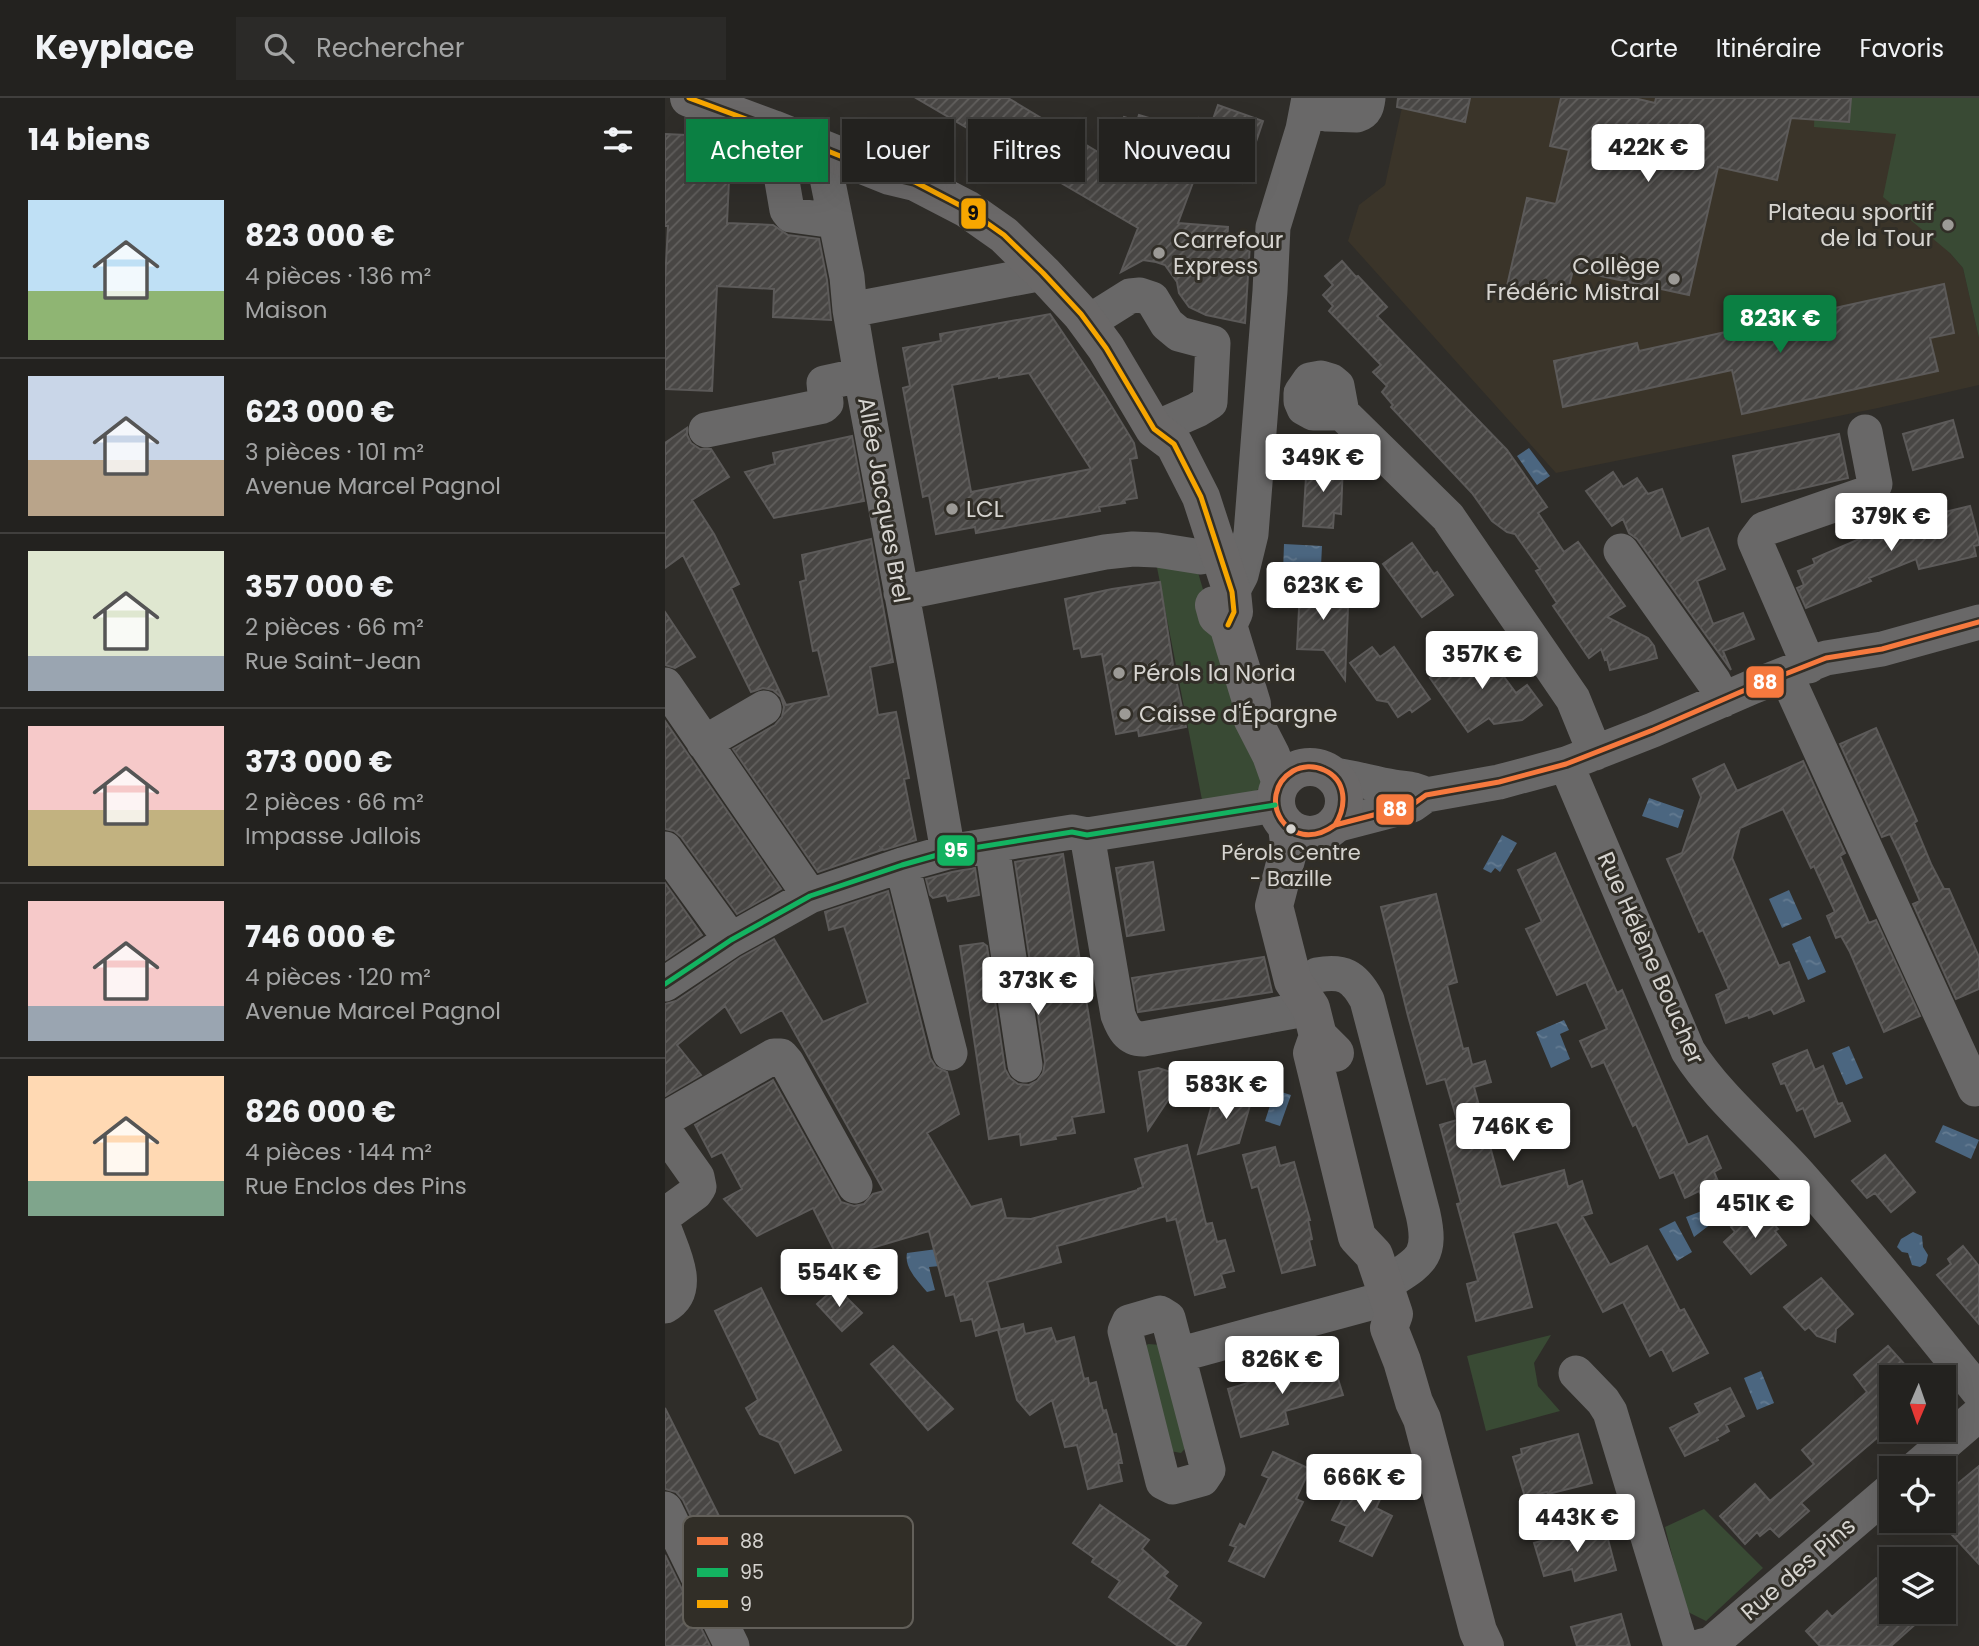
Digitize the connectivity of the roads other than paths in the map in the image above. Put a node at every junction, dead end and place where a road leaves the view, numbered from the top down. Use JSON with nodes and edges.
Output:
{"nodes":[{"id":1,"x":689,"y":98,"type":"edge"},
{"id":2,"x":745,"y":98,"type":"edge"},
{"id":3,"x":1368,"y":98,"type":"edge"},
{"id":4,"x":1308,"y":104,"type":"edge"},
{"id":5,"x":746,"y":119,"type":"edge"},
{"id":6,"x":842,"y":135,"type":"edge"},
{"id":7,"x":782,"y":182,"type":"edge"},
{"id":8,"x":828,"y":182,"type":"edge"},
{"id":9,"x":915,"y":182,"type":"edge"},
{"id":10,"x":835,"y":221,"type":"junction"},
{"id":11,"x":1042,"y":273,"type":"junction"},
{"id":12,"x":850,"y":310,"type":"junction"},
{"id":13,"x":1087,"y":323,"type":"junction"},
{"id":14,"x":861,"y":375,"type":"junction"},
{"id":15,"x":1342,"y":414,"type":"dead end"},
{"id":16,"x":1154,"y":429,"type":"junction"},
{"id":17,"x":706,"y":430,"type":"dead end"},
{"id":18,"x":1865,"y":432,"type":"dead end"},
{"id":19,"x":1621,"y":551,"type":"dead end"},
{"id":20,"x":1201,"y":557,"type":"junction"},
{"id":21,"x":901,"y":593,"type":"junction"},
{"id":22,"x":1230,"y":608,"type":"junction"},
{"id":23,"x":1979,"y":622,"type":"edge"},
{"id":24,"x":1797,"y":670,"type":"junction"},
{"id":25,"x":665,"y":685,"type":"edge"},
{"id":26,"x":1723,"y":700,"type":"junction"},
{"id":27,"x":764,"y":708,"type":"dead end"},
{"id":28,"x":704,"y":743,"type":"junction"},
{"id":29,"x":1580,"y":759,"type":"junction"},
{"id":30,"x":1297,"y":791,"type":"junction"},
{"id":31,"x":1426,"y":795,"type":"junction"},
{"id":32,"x":1331,"y":828,"type":"junction"},
{"id":33,"x":1087,"y":835,"type":"junction"},
{"id":34,"x":992,"y":845,"type":"junction"},
{"id":35,"x":665,"y":849,"type":"edge"},
{"id":36,"x":948,"y":852,"type":"junction"},
{"id":37,"x":902,"y":865,"type":"junction"},
{"id":38,"x":810,"y":896,"type":"junction"},
{"id":39,"x":731,"y":940,"type":"junction"},
{"id":40,"x":665,"y":984,"type":"edge"},
{"id":41,"x":1315,"y":1006,"type":"junction"},
{"id":42,"x":950,"y":1053,"type":"dead end"},
{"id":43,"x":1025,"y":1065,"type":"dead end"},
{"id":44,"x":1975,"y":1089,"type":"dead end"},
{"id":45,"x":665,"y":1119,"type":"edge"},
{"id":46,"x":665,"y":1136,"type":"edge"},
{"id":47,"x":855,"y":1186,"type":"dead end"},
{"id":48,"x":665,"y":1213,"type":"edge"},
{"id":49,"x":665,"y":1231,"type":"edge"},
{"id":50,"x":1385,"y":1288,"type":"junction"},
{"id":51,"x":665,"y":1306,"type":"edge"},
{"id":52,"x":1178,"y":1356,"type":"dead end"},
{"id":53,"x":1576,"y":1373,"type":"dead end"},
{"id":54,"x":1979,"y":1392,"type":"edge"},
{"id":55,"x":1979,"y":1414,"type":"edge"},
{"id":56,"x":1930,"y":1456,"type":"edge"},
{"id":57,"x":1879,"y":1500,"type":"edge"},
{"id":58,"x":665,"y":1509,"type":"edge"},
{"id":59,"x":683,"y":1546,"type":"edge"},
{"id":60,"x":723,"y":1628,"type":"edge"},
{"id":61,"x":732,"y":1646,"type":"edge"},
{"id":62,"x":1485,"y":1646,"type":"edge"},
{"id":63,"x":1681,"y":1646,"type":"edge"},
{"id":64,"x":1702,"y":1646,"type":"edge"}],
"edges":[{"from":1,"to":5,"type":"main road"},
{"from":2,"to":6,"type":"main road"},
{"from":3,"to":4,"type":"street"},
{"from":4,"to":22,"type":"street"},
{"from":7,"to":10,"type":"street"},
{"from":8,"to":10,"type":"street","name":"Allée Jacques Brel"},
{"from":9,"to":11,"type":"main road"},
{"from":10,"to":12,"type":"street","name":"Allée Jacques Brel"},
{"from":11,"to":12,"type":"street"},
{"from":11,"to":13,"type":"main road"},
{"from":12,"to":14,"type":"street","name":"Allée Jacques Brel"},
{"from":13,"to":16,"type":"main road"},
{"from":13,"to":16,"type":"street"},
{"from":14,"to":17,"type":"street"},
{"from":14,"to":21,"type":"street","name":"Allée Jacques Brel"},
{"from":15,"to":29,"type":"street","name":"Rue Hélène Boucher"},
{"from":16,"to":20,"type":"main road"},
{"from":16,"to":22,"type":"main road"},
{"from":18,"to":24,"type":"street"},
{"from":19,"to":26,"type":"street"},
{"from":20,"to":21,"type":"street"},
{"from":20,"to":22,"type":"main road"},
{"from":21,"to":36,"type":"street","name":"Allée Jacques Brel"},
{"from":22,"to":30,"type":"main road"},
{"from":23,"to":24,"type":"street"},
{"from":24,"to":26,"type":"street"},
{"from":24,"to":44,"type":"street"},
{"from":25,"to":28,"type":"street"},
{"from":26,"to":29,"type":"street"},
{"from":27,"to":28,"type":"street"},
{"from":28,"to":38,"type":"street"},
{"from":29,"to":31,"type":"street"},
{"from":29,"to":54,"type":"street","name":"Rue Hélène Boucher"},
{"from":30,"to":31,"type":"street"},
{"from":30,"to":32,"type":"main road"},
{"from":30,"to":32,"type":"main road"},
{"from":30,"to":33,"type":"street"},
{"from":30,"to":41,"type":"main road"},
{"from":31,"to":32,"type":"street"},
{"from":32,"to":41,"type":"main road"},
{"from":33,"to":34,"type":"street"},
{"from":33,"to":41,"type":"street"},
{"from":34,"to":36,"type":"street"},
{"from":34,"to":43,"type":"street"},
{"from":35,"to":39,"type":"street"},
{"from":36,"to":37,"type":"street"},
{"from":37,"to":38,"type":"street"},
{"from":37,"to":42,"type":"street"},
{"from":38,"to":39,"type":"street"},
{"from":39,"to":40,"type":"street"},
{"from":41,"to":50,"type":"main road"},
{"from":41,"to":50,"type":"street"},
{"from":45,"to":47,"type":"street"},
{"from":46,"to":48,"type":"street"},
{"from":49,"to":51,"type":"street"},
{"from":50,"to":52,"type":"street"},
{"from":50,"to":62,"type":"main road"},
{"from":53,"to":63,"type":"street"},
{"from":55,"to":56,"type":"street"},
{"from":57,"to":64,"type":"street","name":"Rue des Pins"},
{"from":58,"to":59,"type":"street"},
{"from":60,"to":61,"type":"street"}]}
